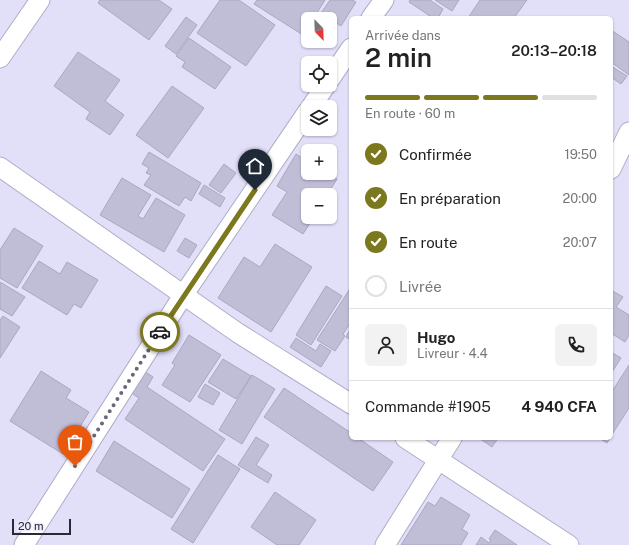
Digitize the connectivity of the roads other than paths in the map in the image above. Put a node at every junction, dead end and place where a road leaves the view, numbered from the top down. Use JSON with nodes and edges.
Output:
{"nodes":[{"id":1,"x":40,"y":0,"type":"edge"},
{"id":2,"x":384,"y":0,"type":"edge"},
{"id":3,"x":372,"y":16,"type":"edge"},
{"id":4,"x":349,"y":51,"type":"edge"},
{"id":5,"x":0,"y":58,"type":"edge"},
{"id":6,"x":337,"y":69,"type":"edge"},
{"id":7,"x":301,"y":121,"type":"edge"},
{"id":8,"x":629,"y":132,"type":"edge"},
{"id":9,"x":613,"y":165,"type":"edge"},
{"id":10,"x":0,"y":167,"type":"edge"},
{"id":11,"x":184,"y":294,"type":"junction"},
{"id":12,"x":349,"y":403,"type":"edge"},
{"id":13,"x":408,"y":440,"type":"edge"},
{"id":14,"x":451,"y":440,"type":"edge"},
{"id":15,"x":438,"y":459,"type":"junction"},
{"id":16,"x":24,"y":545,"type":"edge"},
{"id":17,"x":384,"y":545,"type":"edge"},
{"id":18,"x":569,"y":545,"type":"edge"}],
"edges":[{"from":1,"to":5,"type":"street"},
{"from":2,"to":3,"type":"street"},
{"from":4,"to":6,"type":"street"},
{"from":7,"to":11,"type":"street"},
{"from":8,"to":9,"type":"street"},
{"from":10,"to":11,"type":"street"},
{"from":11,"to":12,"type":"street"},
{"from":11,"to":16,"type":"street"},
{"from":13,"to":15,"type":"street"},
{"from":14,"to":15,"type":"street"},
{"from":15,"to":17,"type":"street"},
{"from":15,"to":18,"type":"street"}]}
